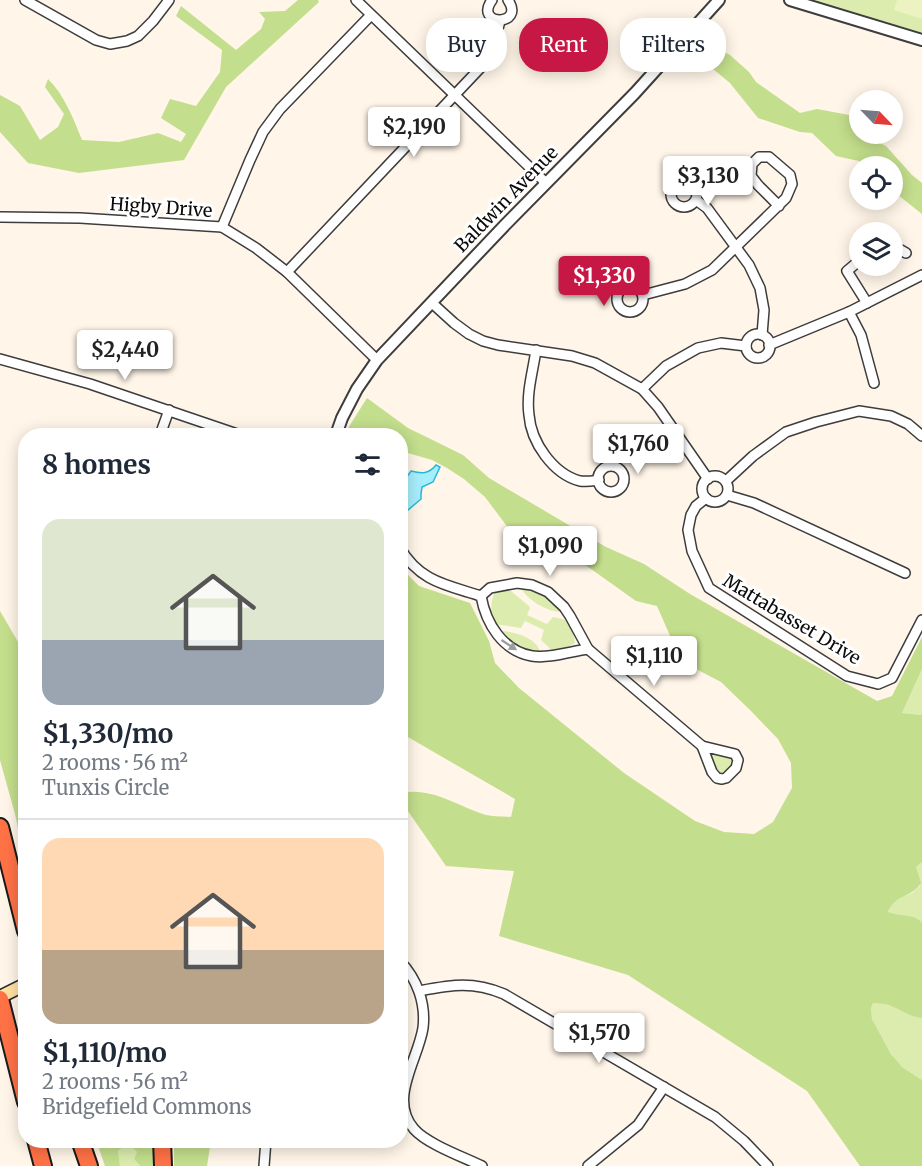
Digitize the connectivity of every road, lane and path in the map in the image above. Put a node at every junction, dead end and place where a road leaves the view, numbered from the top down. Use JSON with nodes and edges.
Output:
{"nodes":[{"id":1,"x":25,"y":0,"type":"edge"},
{"id":2,"x":170,"y":0,"type":"edge"},
{"id":3,"x":356,"y":0,"type":"edge"},
{"id":4,"x":492,"y":0,"type":"edge"},
{"id":5,"x":508,"y":0,"type":"edge"},
{"id":6,"x":719,"y":0,"type":"edge"},
{"id":7,"x":790,"y":0,"type":"edge"},
{"id":8,"x":371,"y":15,"type":"junction"},
{"id":9,"x":492,"y":18,"type":"edge"},
{"id":10,"x":507,"y":18,"type":"edge"},
{"id":11,"x":922,"y":40,"type":"edge"},
{"id":12,"x":476,"y":72,"type":"edge"},
{"id":13,"x":455,"y":95,"type":"junction"},
{"id":14,"x":546,"y":183,"type":"junction"},
{"id":15,"x":696,"y":201,"type":"dead end"},
{"id":16,"x":779,"y":206,"type":"junction"},
{"id":17,"x":0,"y":217,"type":"edge"},
{"id":18,"x":222,"y":227,"type":"junction"},
{"id":19,"x":736,"y":247,"type":"junction"},
{"id":20,"x":903,"y":251,"type":"edge"},
{"id":21,"x":906,"y":253,"type":"dead end"},
{"id":22,"x":287,"y":272,"type":"junction"},
{"id":23,"x":922,"y":275,"type":"edge"},
{"id":24,"x":851,"y":276,"type":"edge"},
{"id":25,"x":643,"y":295,"type":"dead end"},
{"id":26,"x":432,"y":303,"type":"junction"},
{"id":27,"x":867,"y":303,"type":"junction"},
{"id":28,"x":849,"y":312,"type":"junction"},
{"id":29,"x":762,"y":335,"type":"junction"},
{"id":30,"x":769,"y":345,"type":"junction"},
{"id":31,"x":746,"y":346,"type":"junction"},
{"id":32,"x":536,"y":350,"type":"junction"},
{"id":33,"x":0,"y":359,"type":"edge"},
{"id":34,"x":377,"y":360,"type":"junction"},
{"id":35,"x":874,"y":383,"type":"dead end"},
{"id":36,"x":642,"y":389,"type":"junction"},
{"id":37,"x":169,"y":411,"type":"junction"},
{"id":38,"x":163,"y":428,"type":"edge"},
{"id":39,"x":219,"y":428,"type":"edge"},
{"id":40,"x":339,"y":428,"type":"edge"},
{"id":41,"x":922,"y":436,"type":"edge"},
{"id":42,"x":708,"y":479,"type":"junction"},
{"id":43,"x":599,"y":480,"type":"dead end"},
{"id":44,"x":726,"y":481,"type":"junction"},
{"id":45,"x":727,"y":495,"type":"junction"},
{"id":46,"x":706,"y":498,"type":"junction"},
{"id":47,"x":408,"y":560,"type":"edge"},
{"id":48,"x":905,"y":573,"type":"dead end"},
{"id":49,"x":481,"y":596,"type":"junction"},
{"id":50,"x":922,"y":620,"type":"edge"},
{"id":51,"x":588,"y":649,"type":"junction"},
{"id":52,"x":702,"y":746,"type":"dead end"},
{"id":53,"x":0,"y":827,"type":"edge"},
{"id":54,"x":18,"y":899,"type":"edge"},
{"id":55,"x":408,"y":971,"type":"edge"},
{"id":56,"x":18,"y":990,"type":"edge"},
{"id":57,"x":419,"y":991,"type":"junction"},
{"id":58,"x":1,"y":1002,"type":"edge"},
{"id":59,"x":18,"y":1070,"type":"edge"},
{"id":60,"x":408,"y":1078,"type":"edge"},
{"id":61,"x":664,"y":1087,"type":"junction"},
{"id":62,"x":408,"y":1121,"type":"edge"},
{"id":63,"x":38,"y":1148,"type":"edge"},
{"id":64,"x":83,"y":1148,"type":"edge"},
{"id":65,"x":162,"y":1148,"type":"edge"},
{"id":66,"x":265,"y":1148,"type":"edge"},
{"id":67,"x":43,"y":1166,"type":"edge"},
{"id":68,"x":89,"y":1166,"type":"edge"},
{"id":69,"x":163,"y":1166,"type":"edge"},
{"id":70,"x":264,"y":1166,"type":"edge"},
{"id":71,"x":482,"y":1166,"type":"edge"},
{"id":72,"x":588,"y":1166,"type":"edge"},
{"id":73,"x":768,"y":1166,"type":"edge"}],
"edges":[{"from":1,"to":2,"type":"street"},
{"from":3,"to":8,"type":"street"},
{"from":4,"to":9,"type":"street"},
{"from":5,"to":10,"type":"street"},
{"from":6,"to":14,"type":"street","name":"Baldwin Avenue"},
{"from":7,"to":11,"type":"street"},
{"from":8,"to":13,"type":"street"},
{"from":8,"to":18,"type":"street"},
{"from":12,"to":13,"type":"street"},
{"from":13,"to":14,"type":"street"},
{"from":13,"to":22,"type":"street"},
{"from":14,"to":26,"type":"street","name":"Baldwin Avenue"},
{"from":15,"to":19,"type":"street"},
{"from":16,"to":16,"type":"street"},
{"from":16,"to":19,"type":"street"},
{"from":17,"to":18,"type":"street","name":"Higby Drive"},
{"from":18,"to":22,"type":"street","name":"Higby Drive"},
{"from":19,"to":25,"type":"street"},
{"from":19,"to":29,"type":"street"},
{"from":20,"to":21,"type":"street"},
{"from":22,"to":34,"type":"street","name":"Higby Drive"},
{"from":23,"to":27,"type":"street"},
{"from":24,"to":27,"type":"street"},
{"from":26,"to":32,"type":"street"},
{"from":26,"to":34,"type":"street","name":"Baldwin Avenue"},
{"from":27,"to":28,"type":"street"},
{"from":28,"to":30,"type":"street"},
{"from":28,"to":35,"type":"street"},
{"from":29,"to":30,"type":"street"},
{"from":29,"to":31,"type":"street"},
{"from":30,"to":31,"type":"street"},
{"from":31,"to":36,"type":"street"},
{"from":32,"to":36,"type":"street"},
{"from":32,"to":43,"type":"street"},
{"from":33,"to":37,"type":"street"},
{"from":34,"to":40,"type":"street","name":"Baldwin Avenue"},
{"from":36,"to":42,"type":"street"},
{"from":37,"to":38,"type":"street"},
{"from":37,"to":39,"type":"street"},
{"from":41,"to":44,"type":"street"},
{"from":42,"to":44,"type":"street"},
{"from":42,"to":46,"type":"street","name":"Mattabasset Drive"},
{"from":44,"to":45,"type":"street"},
{"from":45,"to":46,"type":"street"},
{"from":45,"to":48,"type":"street"},
{"from":46,"to":50,"type":"street","name":"Mattabasset Drive"},
{"from":47,"to":49,"type":"street"},
{"from":49,"to":51,"type":"street","one_way":true},
{"from":49,"to":51,"type":"street"},
{"from":51,"to":52,"type":"street"},
{"from":53,"to":54,"type":"highway"},
{"from":55,"to":57,"type":"street"},
{"from":56,"to":58,"type":"main road"},
{"from":57,"to":60,"type":"street"},
{"from":57,"to":61,"type":"street"},
{"from":58,"to":59,"type":"highway"},
{"from":61,"to":72,"type":"street"},
{"from":61,"to":73,"type":"street"},
{"from":62,"to":71,"type":"street"},
{"from":63,"to":67,"type":"highway"},
{"from":64,"to":68,"type":"highway"},
{"from":65,"to":69,"type":"highway"},
{"from":66,"to":70,"type":"street"}]}
